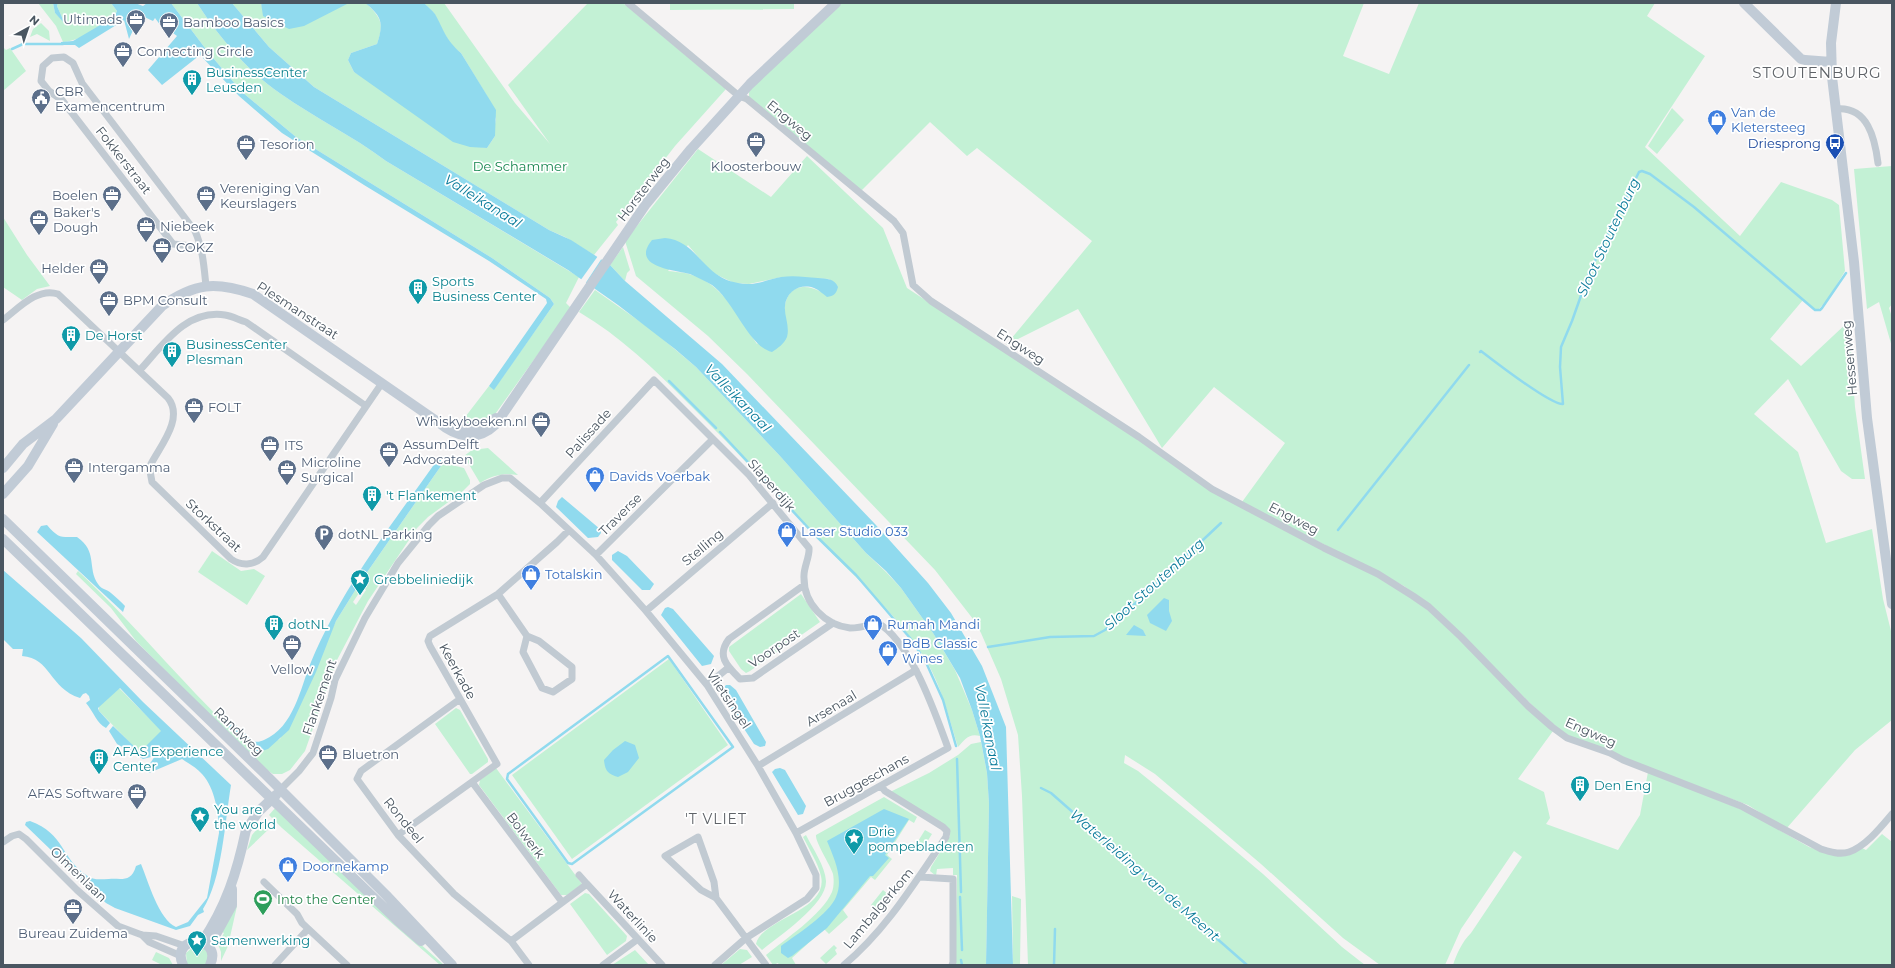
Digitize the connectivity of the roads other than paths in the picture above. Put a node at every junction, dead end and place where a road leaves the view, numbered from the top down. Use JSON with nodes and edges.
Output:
{"nodes":[{"id":1,"x":628,"y":3,"type":"edge"},
{"id":2,"x":836,"y":3,"type":"edge"},
{"id":3,"x":1744,"y":3,"type":"edge"},
{"id":4,"x":1836,"y":3,"type":"edge"},
{"id":5,"x":1831,"y":62,"type":"junction"},
{"id":6,"x":739,"y":96,"type":"junction"},
{"id":7,"x":1836,"y":109,"type":"junction"},
{"id":8,"x":1878,"y":163,"type":"dead end"},
{"id":9,"x":201,"y":247,"type":"junction"},
{"id":10,"x":206,"y":286,"type":"junction"},
{"id":11,"x":3,"y":320,"type":"edge"},
{"id":12,"x":119,"y":351,"type":"junction"},
{"id":13,"x":140,"y":370,"type":"junction"},
{"id":14,"x":654,"y":380,"type":"joint"},
{"id":15,"x":382,"y":383,"type":"junction"},
{"id":16,"x":366,"y":406,"type":"junction"},
{"id":17,"x":56,"y":419,"type":"junction"},
{"id":18,"x":488,"y":426,"type":"joint"},
{"id":19,"x":713,"y":439,"type":"junction"},
{"id":20,"x":3,"y":468,"type":"edge"},
{"id":21,"x":484,"y":485,"type":"joint"},
{"id":22,"x":3,"y":494,"type":"edge"},
{"id":23,"x":540,"y":503,"type":"junction"},
{"id":24,"x":773,"y":503,"type":"junction"},
{"id":25,"x":3,"y":519,"type":"edge"},
{"id":26,"x":569,"y":530,"type":"junction"},
{"id":27,"x":3,"y":539,"type":"edge"},
{"id":28,"x":596,"y":555,"type":"junction"},
{"id":29,"x":804,"y":585,"type":"junction"},
{"id":30,"x":498,"y":594,"type":"junction"},
{"id":31,"x":1892,"y":604,"type":"edge"},
{"id":32,"x":646,"y":611,"type":"junction"},
{"id":33,"x":833,"y":623,"type":"junction"},
{"id":34,"x":527,"y":636,"type":"junction"},
{"id":35,"x":728,"y":668,"type":"junction"},
{"id":36,"x":916,"y":670,"type":"junction"},
{"id":37,"x":706,"y":685,"type":"junction"},
{"id":38,"x":460,"y":699,"type":"junction"},
{"id":39,"x":948,"y":748,"type":"joint"},
{"id":40,"x":758,"y":766,"type":"junction"},
{"id":41,"x":472,"y":782,"type":"junction"},
{"id":42,"x":881,"y":786,"type":"junction"},
{"id":43,"x":280,"y":790,"type":"junction"},
{"id":44,"x":271,"y":799,"type":"junction"},
{"id":45,"x":1892,"y":814,"type":"edge"},
{"id":46,"x":796,"y":833,"type":"junction"},
{"id":47,"x":398,"y":835,"type":"junction"},
{"id":48,"x":3,"y":842,"type":"edge"},
{"id":49,"x":579,"y":875,"type":"dead end"},
{"id":50,"x":920,"y":878,"type":"junction"},
{"id":51,"x":264,"y":882,"type":"dead end"},
{"id":52,"x":587,"y":884,"type":"junction"},
{"id":53,"x":716,"y":898,"type":"junction"},
{"id":54,"x":562,"y":902,"type":"junction"},
{"id":55,"x":308,"y":929,"type":"junction"},
{"id":56,"x":142,"y":935,"type":"junction"},
{"id":57,"x":746,"y":938,"type":"junction"},
{"id":58,"x":638,"y":939,"type":"junction"},
{"id":59,"x":511,"y":941,"type":"junction"},
{"id":60,"x":205,"y":945,"type":"junction"},
{"id":61,"x":186,"y":946,"type":"junction"},
{"id":62,"x":182,"y":960,"type":"edge"},
{"id":63,"x":210,"y":965,"type":"edge"},
{"id":64,"x":275,"y":965,"type":"edge"},
{"id":65,"x":347,"y":965,"type":"edge"},
{"id":66,"x":451,"y":965,"type":"edge"},
{"id":67,"x":529,"y":965,"type":"edge"},
{"id":68,"x":603,"y":965,"type":"edge"},
{"id":69,"x":662,"y":965,"type":"edge"},
{"id":70,"x":715,"y":965,"type":"edge"},
{"id":71,"x":766,"y":965,"type":"edge"},
{"id":72,"x":844,"y":965,"type":"edge"},
{"id":73,"x":952,"y":965,"type":"edge"}],
"edges":[{"from":1,"to":6,"type":"street","name":"Engweg"},
{"from":2,"to":6,"type":"street","name":"Horsterweg"},
{"from":3,"to":5,"type":"street"},
{"from":4,"to":5,"type":"street","name":"Hessenweg"},
{"from":5,"to":7,"type":"street","name":"Hessenweg"},
{"from":6,"to":18,"type":"street","name":"Horsterweg"},
{"from":6,"to":45,"type":"street","name":"Engweg"},
{"from":7,"to":8,"type":"street"},
{"from":7,"to":31,"type":"street","name":"Hessenweg"},
{"from":9,"to":9,"type":"street","name":"Fokkerstraat"},
{"from":9,"to":10,"type":"street","name":"Fokkerstraat"},
{"from":10,"to":12,"type":"street","name":"Plesmanstraat"},
{"from":10,"to":15,"type":"street","name":"Plesmanstraat"},
{"from":11,"to":12,"type":"street","name":"Storkstraat"},
{"from":12,"to":13,"type":"street","name":"Storkstraat"},
{"from":12,"to":17,"type":"street","name":"Plesmanstraat"},
{"from":13,"to":16,"type":"street"},
{"from":13,"to":16,"type":"street","name":"Storkstraat"},
{"from":14,"to":19,"type":"street","name":"Slaperdijk"},
{"from":14,"to":23,"type":"street","name":"Palissade"},
{"from":15,"to":16,"type":"street","name":"Storkstraat"},
{"from":15,"to":18,"type":"street","name":"Plesmanstraat"},
{"from":17,"to":20,"type":"street","name":"Plesmanstraat"},
{"from":17,"to":22,"type":"street","name":"Plesmanstraat"},
{"from":19,"to":24,"type":"street","name":"Slaperdijk"},
{"from":19,"to":28,"type":"street","name":"Traverse"},
{"from":21,"to":23,"type":"street","name":"Vlietsingel"},
{"from":21,"to":43,"type":"street","name":"Flankement"},
{"from":23,"to":26,"type":"street","name":"Vlietsingel"},
{"from":24,"to":29,"type":"street","name":"Slaperdijk"},
{"from":24,"to":32,"type":"street","name":"Stelling"},
{"from":25,"to":43,"type":"street","name":"Randweg"},
{"from":26,"to":28,"type":"street","name":"Vlietsingel"},
{"from":26,"to":30,"type":"street","name":"Keerkade"},
{"from":27,"to":44,"type":"street","name":"Randweg"},
{"from":28,"to":32,"type":"street","name":"Vlietsingel"},
{"from":29,"to":33,"type":"street","name":"Slaperdijk"},
{"from":29,"to":35,"type":"street"},
{"from":30,"to":34,"type":"street"},
{"from":30,"to":38,"type":"street","name":"Keerkade"},
{"from":32,"to":37,"type":"street","name":"Vlietsingel"},
{"from":33,"to":35,"type":"street","name":"Voorpost"},
{"from":33,"to":36,"type":"street","name":"Slaperdijk"},
{"from":34,"to":34,"type":"street"},
{"from":35,"to":37,"type":"street"},
{"from":36,"to":39,"type":"street","name":"Slaperdijk"},
{"from":36,"to":40,"type":"street","name":"Arsenaal"},
{"from":37,"to":40,"type":"street","name":"Vlietsingel"},
{"from":38,"to":41,"type":"street","name":"Keerkade"},
{"from":38,"to":47,"type":"street","name":"Rondeel"},
{"from":39,"to":42,"type":"street","name":"Bruggeschans"},
{"from":40,"to":46,"type":"street","name":"Vlietsingel"},
{"from":41,"to":47,"type":"street","name":"Keerkade"},
{"from":41,"to":54,"type":"street","name":"Bolwerk"},
{"from":42,"to":46,"type":"street","name":"Bruggeschans"},
{"from":42,"to":50,"type":"street","name":"Lambalgerkom"},
{"from":43,"to":44,"type":"street"},
{"from":43,"to":66,"type":"street","name":"Randweg"},
{"from":44,"to":60,"type":"street"},
{"from":44,"to":66,"type":"street","name":"Randweg"},
{"from":46,"to":57,"type":"street","name":"Vlietsingel"},
{"from":47,"to":59,"type":"street","name":"Rondeel"},
{"from":48,"to":56,"type":"street","name":"Olmenlaan"},
{"from":49,"to":52,"type":"street","name":"Waterlinie"},
{"from":50,"to":72,"type":"street","name":"Lambalgerkom"},
{"from":50,"to":73,"type":"street"},
{"from":51,"to":55,"type":"street"},
{"from":52,"to":54,"type":"street"},
{"from":52,"to":58,"type":"street","name":"Waterlinie"},
{"from":53,"to":53,"type":"street"},
{"from":53,"to":57,"type":"street"},
{"from":54,"to":59,"type":"street"},
{"from":55,"to":64,"type":"street"},
{"from":55,"to":65,"type":"street"},
{"from":56,"to":61,"type":"street","name":"Olmenlaan"},
{"from":56,"to":62,"type":"street","name":"Olmenlaan"},
{"from":57,"to":70,"type":"street","name":"Vlietsingel"},
{"from":57,"to":71,"type":"street"},
{"from":58,"to":68,"type":"street"},
{"from":58,"to":69,"type":"street","name":"Waterlinie"},
{"from":59,"to":67,"type":"street","name":"Rondeel"},
{"from":60,"to":61,"type":"street"},
{"from":60,"to":63,"type":"street"},
{"from":61,"to":62,"type":"street"}]}
